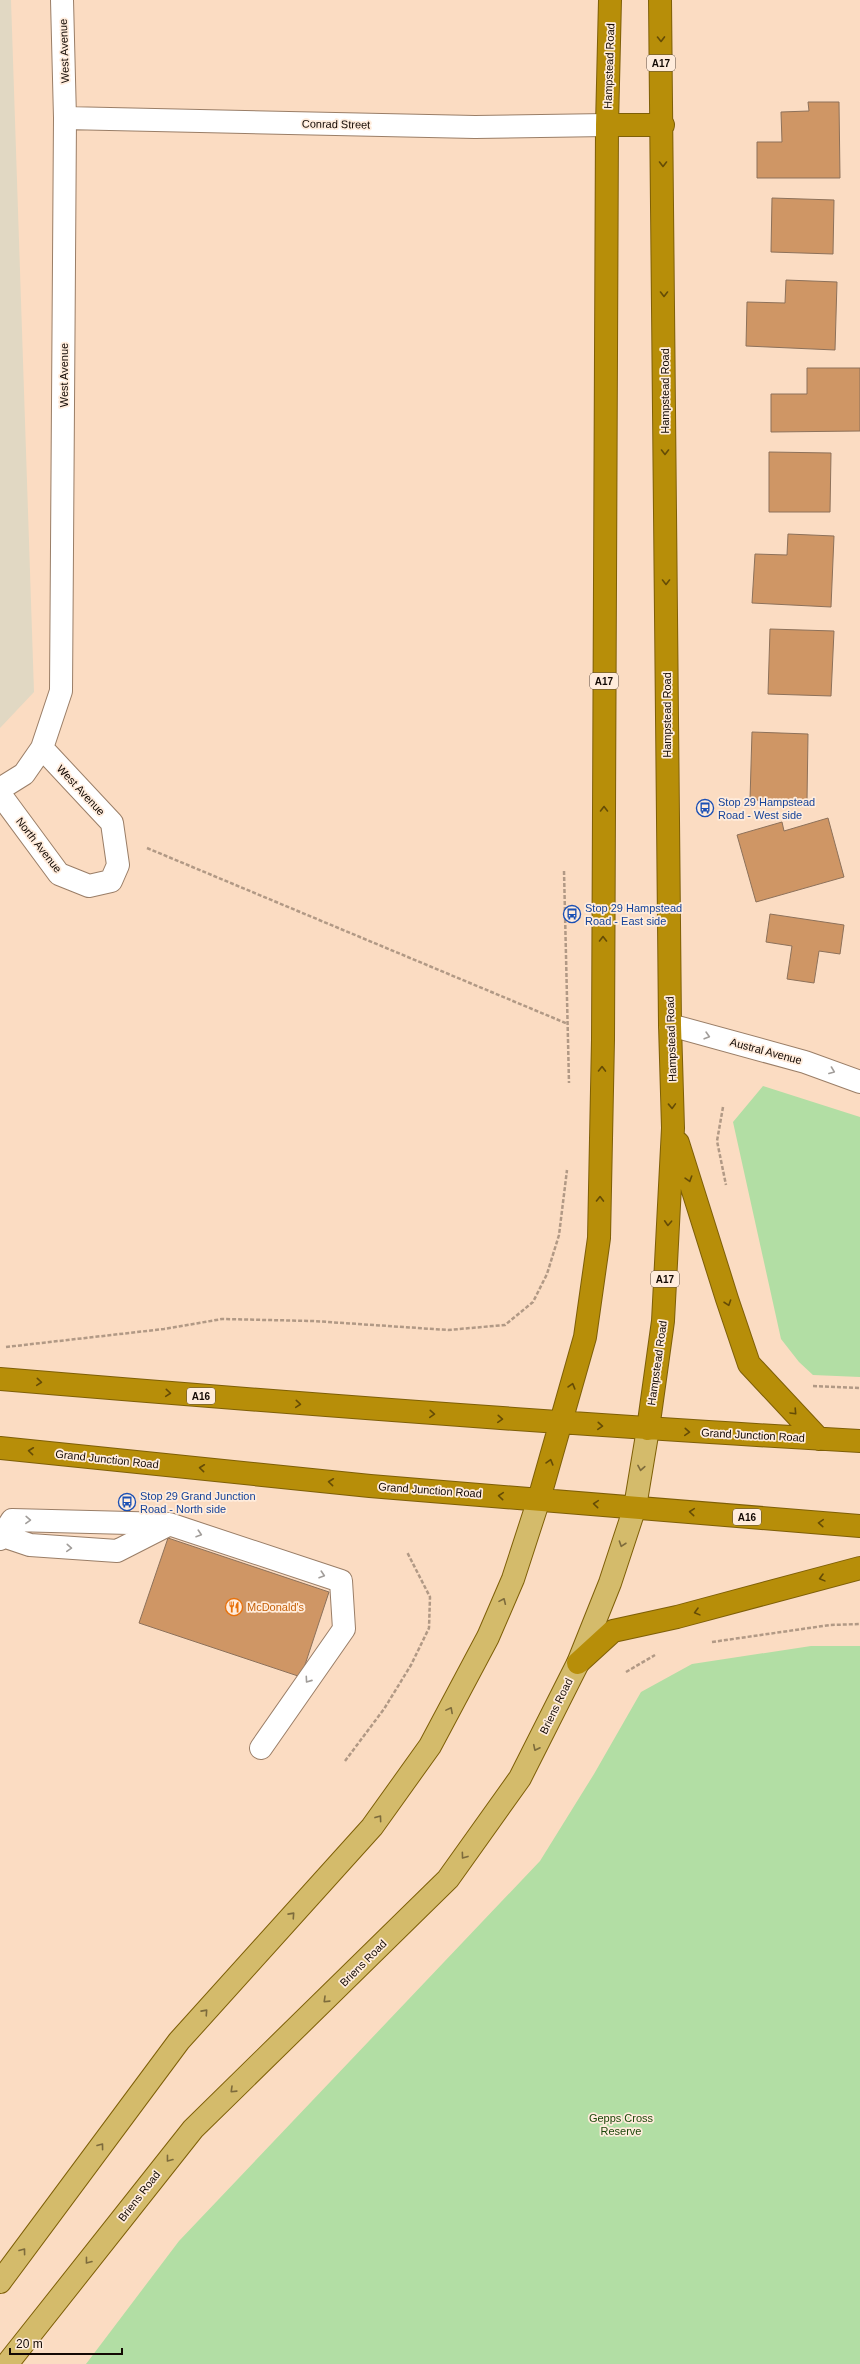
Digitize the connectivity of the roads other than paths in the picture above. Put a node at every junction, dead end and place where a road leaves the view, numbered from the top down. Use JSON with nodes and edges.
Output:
{"nodes":[{"id":1,"x":62,"y":0,"type":"edge"},
{"id":2,"x":610,"y":0,"type":"edge"},
{"id":3,"x":660,"y":0,"type":"edge"},
{"id":4,"x":65,"y":118,"type":"junction"},
{"id":5,"x":607,"y":125,"type":"junction"},
{"id":6,"x":663,"y":126,"type":"junction"},
{"id":7,"x":42,"y":748,"type":"junction"},
{"id":8,"x":0,"y":789,"type":"edge"},
{"id":9,"x":0,"y":794,"type":"edge"},
{"id":10,"x":111,"y":881,"type":"joint"},
{"id":11,"x":670,"y":1025,"type":"junction"},
{"id":12,"x":860,"y":1082,"type":"edge"},
{"id":13,"x":673,"y":1128,"type":"junction"},
{"id":14,"x":0,"y":1379,"type":"edge"},
{"id":15,"x":561,"y":1423,"type":"junction"},
{"id":16,"x":648,"y":1429,"type":"junction"},
{"id":17,"x":818,"y":1439,"type":"junction"},
{"id":18,"x":860,"y":1441,"type":"edge"},
{"id":19,"x":0,"y":1448,"type":"edge"},
{"id":20,"x":539,"y":1499,"type":"junction"},
{"id":21,"x":635,"y":1507,"type":"junction"},
{"id":22,"x":169,"y":1524,"type":"junction"},
{"id":23,"x":860,"y":1526,"type":"edge"},
{"id":24,"x":2,"y":1537,"type":"edge"},
{"id":25,"x":860,"y":1568,"type":"edge"},
{"id":26,"x":578,"y":1662,"type":"junction"},
{"id":27,"x":261,"y":1748,"type":"dead end"},
{"id":28,"x":0,"y":2282,"type":"edge"},
{"id":29,"x":7,"y":2364,"type":"edge"}],
"edges":[{"from":1,"to":4,"type":"street","name":"West Avenue"},
{"from":2,"to":5,"type":"highway","name":"Hampstead Road","number":"A17"},
{"from":3,"to":6,"type":"highway","name":"Hampstead Road","number":"A17","one_way":true},
{"from":4,"to":5,"type":"street","name":"Conrad Street"},
{"from":4,"to":7,"type":"street","name":"West Avenue"},
{"from":5,"to":6,"type":"highway"},
{"from":15,"to":5,"type":"highway","name":"Hampstead Road","number":"A17","one_way":true},
{"from":6,"to":11,"type":"highway","name":"Hampstead Road","number":"A17","one_way":true},
{"from":7,"to":8,"type":"street","name":"West Avenue"},
{"from":7,"to":10,"type":"street","name":"West Avenue"},
{"from":9,"to":10,"type":"street","name":"North Avenue"},
{"from":11,"to":12,"type":"street","name":"Austral Avenue","one_way":true},
{"from":11,"to":13,"type":"highway","name":"Hampstead Road","number":"A17","one_way":true},
{"from":13,"to":16,"type":"highway","name":"Hampstead Road","number":"A17","one_way":true},
{"from":13,"to":17,"type":"highway","one_way":true},
{"from":14,"to":15,"type":"highway","name":"Grand Junction Road","number":"A16","one_way":true},
{"from":15,"to":16,"type":"highway","name":"Grand Junction Road","number":"A16","one_way":true},
{"from":20,"to":15,"type":"highway","number":"A17","one_way":true},
{"from":16,"to":17,"type":"highway","name":"Grand Junction Road","number":"A16","one_way":true},
{"from":16,"to":21,"type":"main road","number":"A17","one_way":true},
{"from":17,"to":18,"type":"highway","name":"Grand Junction Road","number":"A16"},
{"from":20,"to":19,"type":"highway","name":"Grand Junction Road","number":"A16","one_way":true},
{"from":21,"to":20,"type":"highway","name":"Grand Junction Road","number":"A16","one_way":true},
{"from":28,"to":20,"type":"main road","one_way":true},
{"from":23,"to":21,"type":"highway","name":"Grand Junction Road","number":"A16","one_way":true},
{"from":21,"to":26,"type":"main road","name":"Briens Road","one_way":true},
{"from":24,"to":22,"type":"street","one_way":true},
{"from":24,"to":22,"type":"street","one_way":true},
{"from":22,"to":27,"type":"street","one_way":true},
{"from":25,"to":26,"type":"highway","one_way":true},
{"from":26,"to":29,"type":"main road","name":"Briens Road","one_way":true}]}
